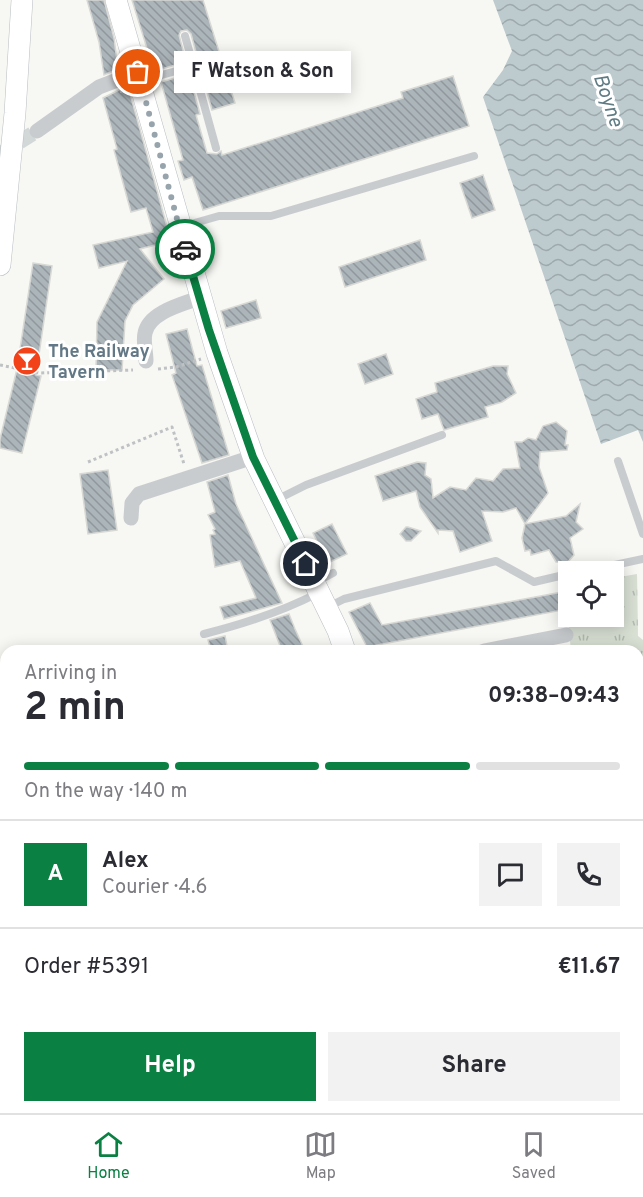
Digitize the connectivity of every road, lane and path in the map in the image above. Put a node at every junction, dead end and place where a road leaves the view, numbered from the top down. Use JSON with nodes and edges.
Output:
{"nodes":[{"id":1,"x":22,"y":0,"type":"edge"},
{"id":2,"x":116,"y":0,"type":"edge"},
{"id":3,"x":185,"y":36,"type":"dead end"},
{"id":4,"x":194,"y":66,"type":"junction"},
{"id":5,"x":139,"y":77,"type":"junction"},
{"id":6,"x":37,"y":131,"type":"tunnel mouth"},
{"id":7,"x":216,"y":148,"type":"dead end"},
{"id":8,"x":474,"y":156,"type":"dead end"},
{"id":9,"x":4,"y":197,"type":"edge"},
{"id":10,"x":179,"y":228,"type":"junction"},
{"id":11,"x":0,"y":258,"type":"edge"},
{"id":12,"x":203,"y":297,"type":"junction"},
{"id":13,"x":217,"y":353,"type":"junction"},
{"id":14,"x":0,"y":365,"type":"edge"},
{"id":15,"x":146,"y":367,"type":"junction"},
{"id":16,"x":442,"y":435,"type":"dead end"},
{"id":17,"x":253,"y":457,"type":"junction"},
{"id":18,"x":618,"y":461,"type":"dead end"},
{"id":19,"x":88,"y":462,"type":"dead end"},
{"id":20,"x":188,"y":477,"type":"junction"},
{"id":21,"x":274,"y":501,"type":"junction"},
{"id":22,"x":131,"y":518,"type":"dead end"},
{"id":23,"x":643,"y":534,"type":"edge"},
{"id":24,"x":643,"y":559,"type":"edge"},
{"id":25,"x":624,"y":563,"type":"edge"},
{"id":26,"x":558,"y":576,"type":"edge"},
{"id":27,"x":323,"y":589,"type":"junction"},
{"id":28,"x":204,"y":634,"type":"dead end"},
{"id":29,"x":566,"y":635,"type":"dead end"},
{"id":30,"x":343,"y":645,"type":"edge"},
{"id":31,"x":515,"y":645,"type":"edge"}],
"edges":[{"from":1,"to":9,"type":"main road"},
{"from":2,"to":5,"type":"main road"},
{"from":3,"to":4,"type":"lane"},
{"from":4,"to":5,"type":"lane"},
{"from":4,"to":7,"type":"lane"},
{"from":5,"to":6,"type":"street"},
{"from":5,"to":10,"type":"main road"},
{"from":8,"to":10,"type":"lane"},
{"from":9,"to":11,"type":"main road"},
{"from":10,"to":12,"type":"main road"},
{"from":12,"to":13,"type":"main road"},
{"from":12,"to":15,"type":"street"},
{"from":13,"to":15,"type":"path"},
{"from":13,"to":17,"type":"main road"},
{"from":14,"to":15,"type":"path"},
{"from":16,"to":21,"type":"lane"},
{"from":17,"to":20,"type":"street"},
{"from":17,"to":21,"type":"main road"},
{"from":18,"to":23,"type":"lane"},
{"from":19,"to":20,"type":"path"},
{"from":20,"to":22,"type":"street"},
{"from":21,"to":27,"type":"main road"},
{"from":24,"to":25,"type":"lane"},
{"from":26,"to":27,"type":"lane"},
{"from":27,"to":28,"type":"lane"},
{"from":27,"to":30,"type":"main road"},
{"from":29,"to":31,"type":"street"}]}
